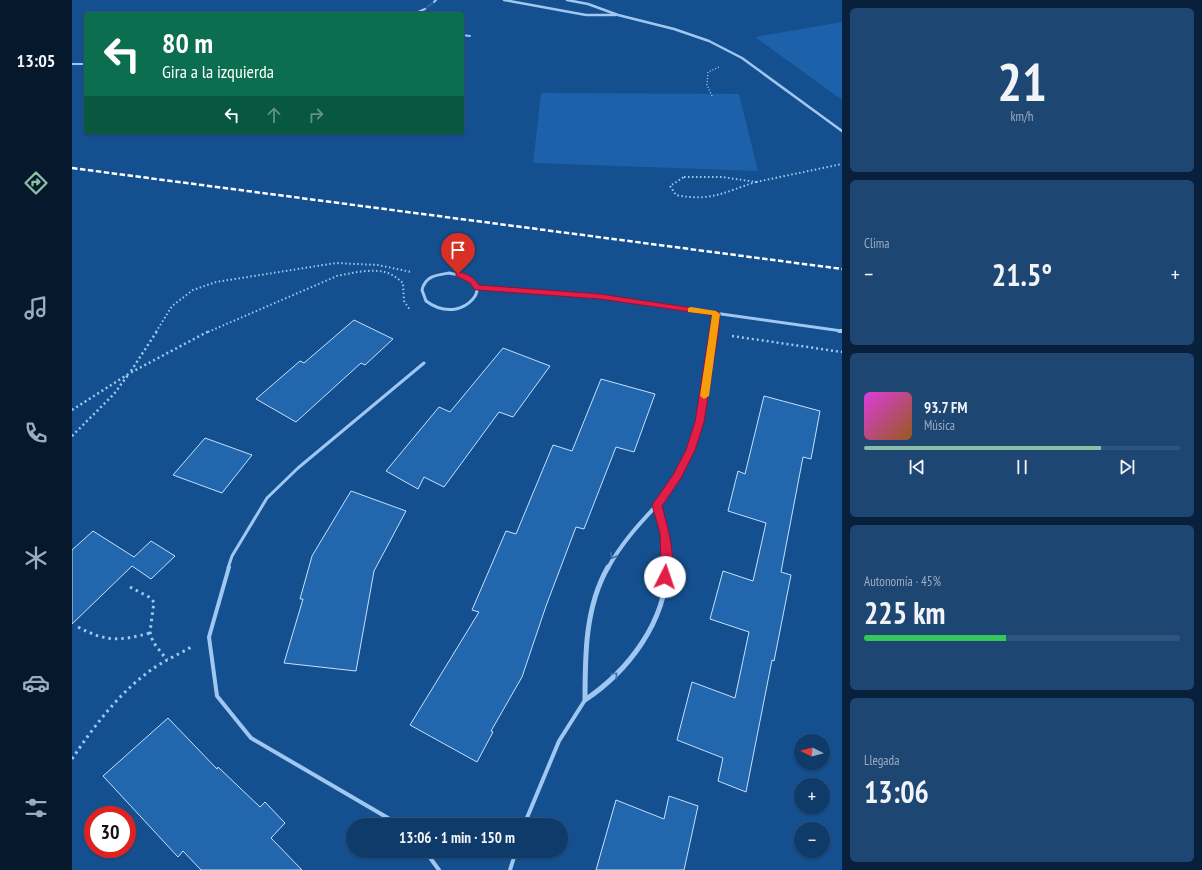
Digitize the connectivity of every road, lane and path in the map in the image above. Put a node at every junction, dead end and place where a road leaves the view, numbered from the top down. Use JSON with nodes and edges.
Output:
{"nodes":[{"id":1,"x":436,"y":0,"type":"edge"},
{"id":2,"x":504,"y":0,"type":"edge"},
{"id":3,"x":567,"y":0,"type":"edge"},
{"id":4,"x":434,"y":2,"type":"dead end"},
{"id":5,"x":425,"y":9,"type":"tunnel mouth"},
{"id":6,"x":418,"y":12,"type":"edge"},
{"id":7,"x":618,"y":15,"type":"junction"},
{"id":8,"x":464,"y":35,"type":"edge"},
{"id":9,"x":470,"y":36,"type":"dead end"},
{"id":10,"x":742,"y":58,"type":"junction"},
{"id":11,"x":72,"y":64,"type":"edge"},
{"id":12,"x":84,"y":64,"type":"edge"},
{"id":13,"x":712,"y":96,"type":"dead end"},
{"id":14,"x":842,"y":131,"type":"edge"},
{"id":15,"x":842,"y":164,"type":"edge"},
{"id":16,"x":758,"y":182,"type":"junction"},
{"id":17,"x":431,"y":277,"type":"junction"},
{"id":18,"x":477,"y":287,"type":"junction"},
{"id":19,"x":716,"y":314,"type":"junction"},
{"id":20,"x":842,"y":331,"type":"edge"},
{"id":21,"x":424,"y":363,"type":"dead end"},
{"id":22,"x":704,"y":395,"type":"joint"},
{"id":23,"x":72,"y":436,"type":"edge"},
{"id":24,"x":657,"y":505,"type":"junction"},
{"id":25,"x":130,"y":587,"type":"dead end"},
{"id":26,"x":78,"y":627,"type":"dead end"},
{"id":27,"x":150,"y":633,"type":"junction"},
{"id":28,"x":209,"y":637,"type":"junction"},
{"id":29,"x":167,"y":660,"type":"junction"},
{"id":30,"x":585,"y":700,"type":"junction"},
{"id":31,"x":72,"y":759,"type":"edge"},
{"id":32,"x":388,"y":818,"type":"edge"},
{"id":33,"x":527,"y":818,"type":"edge"},
{"id":34,"x":430,"y":858,"type":"edge"},
{"id":35,"x":514,"y":858,"type":"edge"},
{"id":36,"x":439,"y":870,"type":"edge"},
{"id":37,"x":510,"y":870,"type":"edge"}],
"edges":[{"from":1,"to":4,"type":"lane"},
{"from":2,"to":7,"type":"street"},
{"from":3,"to":7,"type":"street"},
{"from":5,"to":6,"type":"lane"},
{"from":7,"to":10,"type":"street"},
{"from":8,"to":9,"type":"lane"},
{"from":10,"to":13,"type":"path"},
{"from":10,"to":14,"type":"street"},
{"from":11,"to":12,"type":"lane"},
{"from":15,"to":16,"type":"path"},
{"from":16,"to":16,"type":"path"},
{"from":17,"to":18,"type":"street"},
{"from":17,"to":18,"type":"street"},
{"from":17,"to":23,"type":"path"},
{"from":18,"to":19,"type":"street"},
{"from":19,"to":20,"type":"street"},
{"from":19,"to":22,"type":"street"},
{"from":21,"to":28,"type":"lane"},
{"from":22,"to":24,"type":"lane"},
{"from":24,"to":30,"type":"street","one_way":true},
{"from":30,"to":24,"type":"street","one_way":true},
{"from":25,"to":27,"type":"path"},
{"from":26,"to":27,"type":"path"},
{"from":27,"to":29,"type":"path"},
{"from":28,"to":29,"type":"path"},
{"from":28,"to":32,"type":"lane"},
{"from":29,"to":31,"type":"path"},
{"from":30,"to":33,"type":"lane"},
{"from":34,"to":36,"type":"lane"},
{"from":35,"to":37,"type":"lane"}]}
